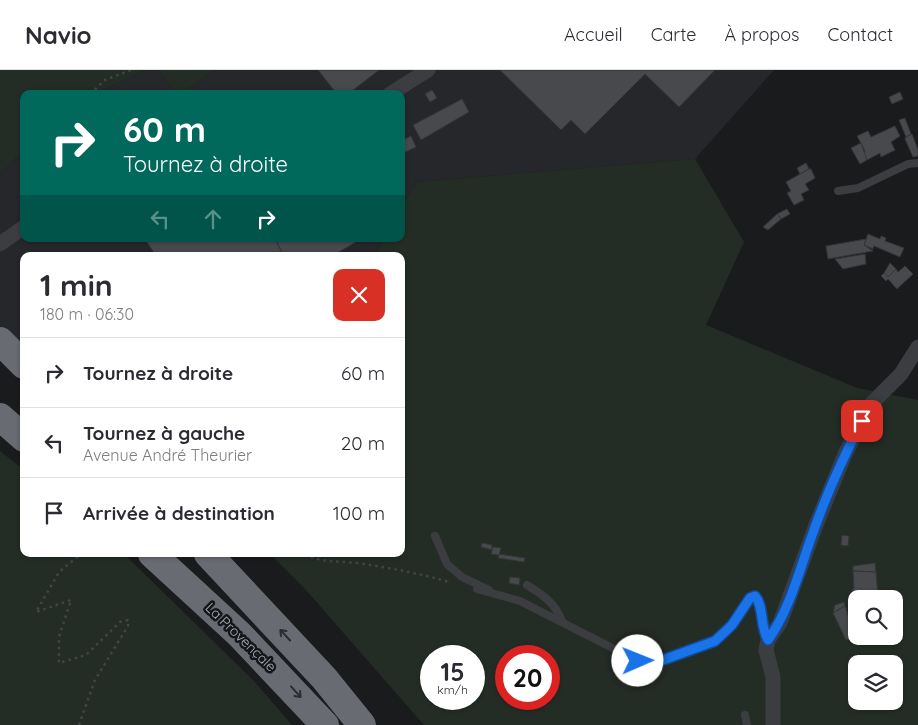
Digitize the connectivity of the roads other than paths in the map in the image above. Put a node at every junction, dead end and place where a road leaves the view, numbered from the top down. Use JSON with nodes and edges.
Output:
{"nodes":[{"id":1,"x":428,"y":70,"type":"edge"},
{"id":2,"x":396,"y":90,"type":"edge"},
{"id":3,"x":918,"y":163,"type":"edge"},
{"id":4,"x":838,"y":191,"type":"dead end"},
{"id":5,"x":20,"y":230,"type":"edge"},
{"id":6,"x":0,"y":244,"type":"edge"},
{"id":7,"x":0,"y":341,"type":"edge"},
{"id":8,"x":918,"y":347,"type":"edge"},
{"id":9,"x":20,"y":361,"type":"edge"},
{"id":10,"x":0,"y":417,"type":"edge"},
{"id":11,"x":20,"y":434,"type":"edge"},
{"id":12,"x":435,"y":536,"type":"dead end"},
{"id":13,"x":155,"y":557,"type":"edge"},
{"id":14,"x":216,"y":562,"type":"edge"},
{"id":15,"x":528,"y":585,"type":"dead end"},
{"id":16,"x":476,"y":590,"type":"road end"},
{"id":17,"x":495,"y":594,"type":"junction"},
{"id":18,"x":562,"y":620,"type":"junction"},
{"id":19,"x":768,"y":640,"type":"junction"},
{"id":20,"x":745,"y":715,"type":"dead end"},
{"id":21,"x":325,"y":725,"type":"edge"},
{"id":22,"x":362,"y":725,"type":"edge"},
{"id":23,"x":747,"y":725,"type":"edge"},
{"id":24,"x":774,"y":725,"type":"edge"}],
"edges":[{"from":1,"to":2,"type":"street"},
{"from":3,"to":4,"type":"lane"},
{"from":5,"to":6,"type":"street"},
{"from":7,"to":9,"type":"highway"},
{"from":8,"to":19,"type":"street"},
{"from":10,"to":11,"type":"highway"},
{"from":12,"to":17,"type":"lane"},
{"from":13,"to":21,"type":"highway","name":"La Provençale","one_way":true},
{"from":22,"to":14,"type":"highway","one_way":true},
{"from":15,"to":18,"type":"lane"},
{"from":16,"to":17,"type":"lane"},
{"from":17,"to":18,"type":"lane"},
{"from":18,"to":19,"type":"lane"},
{"from":19,"to":24,"type":"street"},
{"from":20,"to":23,"type":"lane"}]}
